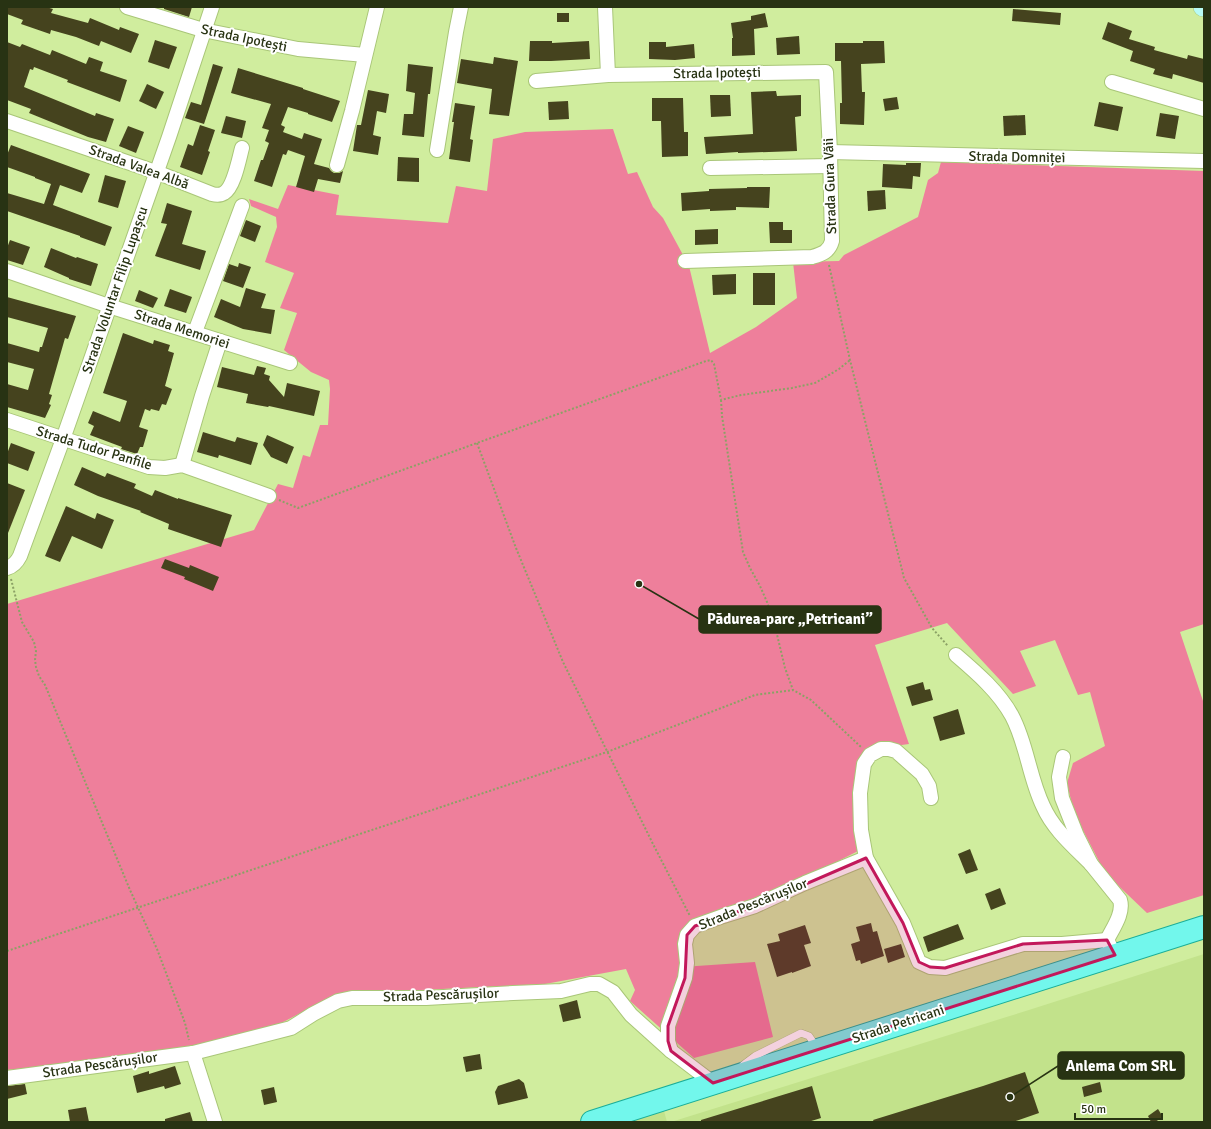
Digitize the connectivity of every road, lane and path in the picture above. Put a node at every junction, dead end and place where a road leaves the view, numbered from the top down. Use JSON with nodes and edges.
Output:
{"nodes":[{"id":1,"x":127,"y":7,"type":"edge"},
{"id":2,"x":212,"y":7,"type":"edge"},
{"id":3,"x":377,"y":7,"type":"edge"},
{"id":4,"x":461,"y":7,"type":"edge"},
{"id":5,"x":605,"y":7,"type":"edge"},
{"id":6,"x":204,"y":30,"type":"junction"},
{"id":7,"x":365,"y":55,"type":"junction"},
{"id":8,"x":826,"y":72,"type":"joint"},
{"id":9,"x":608,"y":75,"type":"junction"},
{"id":10,"x":536,"y":81,"type":"dead end"},
{"id":11,"x":1112,"y":82,"type":"dead end"},
{"id":12,"x":1204,"y":110,"type":"edge"},
{"id":13,"x":7,"y":121,"type":"edge"},
{"id":14,"x":242,"y":148,"type":"dead end"},
{"id":15,"x":437,"y":150,"type":"dead end"},
{"id":16,"x":830,"y":159,"type":"junction"},
{"id":17,"x":1204,"y":161,"type":"edge"},
{"id":18,"x":337,"y":165,"type":"dead end"},
{"id":19,"x":710,"y":168,"type":"dead end"},
{"id":20,"x":156,"y":172,"type":"junction"},
{"id":21,"x":242,"y":206,"type":"dead end"},
{"id":22,"x":826,"y":252,"type":"junction"},
{"id":23,"x":685,"y":260,"type":"dead end"},
{"id":24,"x":7,"y":270,"type":"edge"},
{"id":25,"x":109,"y":306,"type":"junction"},
{"id":26,"x":195,"y":332,"type":"junction"},
{"id":27,"x":220,"y":341,"type":"junction"},
{"id":28,"x":850,"y":360,"type":"junction"},
{"id":29,"x":290,"y":363,"type":"dead end"},
{"id":30,"x":721,"y":400,"type":"junction"},
{"id":31,"x":7,"y":420,"type":"edge"},
{"id":32,"x":63,"y":439,"type":"junction"},
{"id":33,"x":477,"y":443,"type":"junction"},
{"id":34,"x":182,"y":465,"type":"junction"},
{"id":35,"x":269,"y":496,"type":"joint"},
{"id":36,"x":8,"y":568,"type":"edge"},
{"id":37,"x":956,"y":655,"type":"joint"},
{"id":38,"x":793,"y":690,"type":"junction"},
{"id":39,"x":607,"y":752,"type":"junction"},
{"id":40,"x":870,"y":754,"type":"junction"},
{"id":41,"x":1062,"y":757,"type":"dead end"},
{"id":42,"x":931,"y":798,"type":"dead end"},
{"id":43,"x":866,"y":858,"type":"junction"},
{"id":44,"x":1091,"y":864,"type":"junction"},
{"id":45,"x":138,"y":908,"type":"junction"},
{"id":46,"x":695,"y":926,"type":"junction"},
{"id":47,"x":1204,"y":927,"type":"edge"},
{"id":48,"x":1111,"y":948,"type":"junction"},
{"id":49,"x":7,"y":951,"type":"edge"},
{"id":50,"x":671,"y":1051,"type":"junction"},
{"id":51,"x":193,"y":1053,"type":"junction"},
{"id":52,"x":7,"y":1078,"type":"edge"},
{"id":53,"x":722,"y":1080,"type":"junction"},
{"id":54,"x":215,"y":1122,"type":"edge"},
{"id":55,"x":592,"y":1122,"type":"edge"}],
"edges":[{"from":1,"to":6,"type":"street","name":"Strada Ipotești"},
{"from":2,"to":6,"type":"street","name":"Strada Voluntar Filip Lupașcu"},
{"from":3,"to":7,"type":"street"},
{"from":4,"to":15,"type":"street"},
{"from":5,"to":9,"type":"street"},
{"from":6,"to":7,"type":"street","name":"Strada Ipotești"},
{"from":6,"to":20,"type":"street","name":"Strada Voluntar Filip Lupașcu"},
{"from":7,"to":18,"type":"street"},
{"from":8,"to":9,"type":"street","name":"Strada Ipotești"},
{"from":8,"to":16,"type":"street","name":"Strada Gura Văii"},
{"from":9,"to":10,"type":"street","name":"Strada Ipotești"},
{"from":11,"to":12,"type":"street"},
{"from":13,"to":20,"type":"street","name":"Strada Valea Albă"},
{"from":14,"to":20,"type":"street","name":"Strada Valea Albă"},
{"from":16,"to":17,"type":"street","name":"Strada Domniței"},
{"from":16,"to":19,"type":"street","name":"Strada Domniței"},
{"from":16,"to":22,"type":"street","name":"Strada Gura Văii"},
{"from":20,"to":25,"type":"street","name":"Strada Voluntar Filip Lupașcu"},
{"from":21,"to":26,"type":"street"},
{"from":22,"to":23,"type":"street","name":"Strada Gura Văii"},
{"from":22,"to":28,"type":"path"},
{"from":24,"to":25,"type":"street","name":"Strada Memoriei"},
{"from":25,"to":26,"type":"street","name":"Strada Memoriei"},
{"from":25,"to":32,"type":"street","name":"Strada Voluntar Filip Lupașcu"},
{"from":26,"to":27,"type":"street","name":"Strada Memoriei"},
{"from":27,"to":29,"type":"street","name":"Strada Memoriei"},
{"from":27,"to":34,"type":"street"},
{"from":28,"to":30,"type":"path"},
{"from":28,"to":37,"type":"path"},
{"from":30,"to":33,"type":"path"},
{"from":30,"to":38,"type":"path"},
{"from":31,"to":32,"type":"street","name":"Strada Tudor Panfile"},
{"from":32,"to":34,"type":"street","name":"Strada Tudor Panfile"},
{"from":32,"to":36,"type":"street","name":"Strada Voluntar Filip Lupașcu"},
{"from":33,"to":35,"type":"path"},
{"from":33,"to":39,"type":"path"},
{"from":34,"to":35,"type":"street","name":"Strada Tudor Panfile"},
{"from":36,"to":45,"type":"path"},
{"from":37,"to":44,"type":"street"},
{"from":38,"to":39,"type":"path"},
{"from":38,"to":40,"type":"path"},
{"from":39,"to":45,"type":"path"},
{"from":39,"to":46,"type":"path"},
{"from":40,"to":42,"type":"street"},
{"from":40,"to":43,"type":"street"},
{"from":41,"to":44,"type":"street"},
{"from":43,"to":46,"type":"street","name":"Strada Pescărușilor"},
{"from":43,"to":48,"type":"street"},
{"from":44,"to":48,"type":"street"},
{"from":45,"to":49,"type":"path"},
{"from":45,"to":51,"type":"path"},
{"from":46,"to":50,"type":"street","name":"Strada Pescărușilor"},
{"from":47,"to":48,"type":"main road","name":"Strada Petricani"},
{"from":48,"to":53,"type":"main road","name":"Strada Petricani"},
{"from":50,"to":51,"type":"street","name":"Strada Pescărușilor"},
{"from":50,"to":53,"type":"street","name":"Strada Pescărușilor"},
{"from":51,"to":52,"type":"street","name":"Strada Pescărușilor"},
{"from":51,"to":54,"type":"street"},
{"from":53,"to":55,"type":"main road","name":"Strada Petricani"}]}
